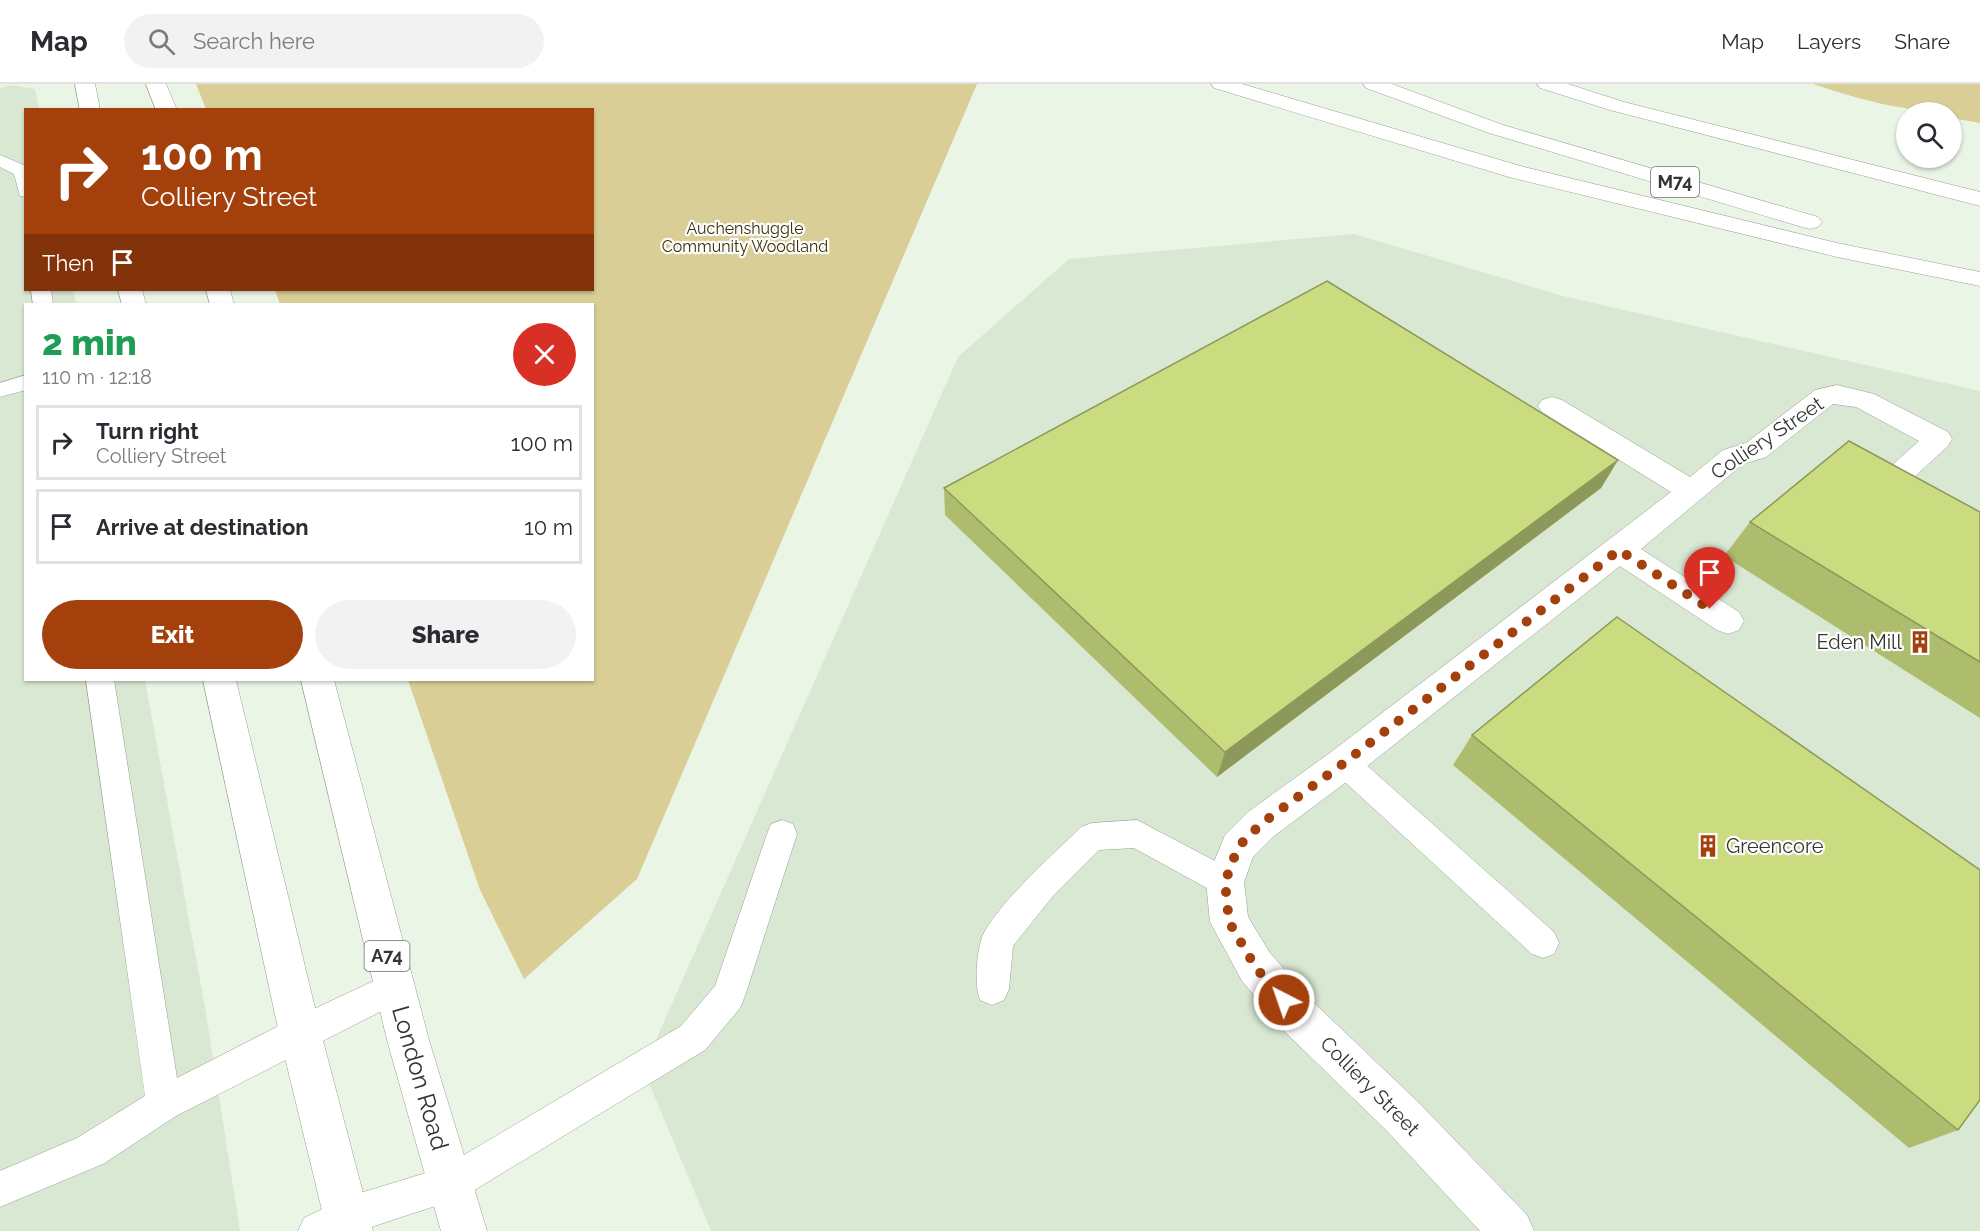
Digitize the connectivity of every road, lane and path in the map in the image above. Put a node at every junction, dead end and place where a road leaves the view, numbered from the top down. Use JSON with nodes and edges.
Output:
{"nodes":[{"id":1,"x":85,"y":84,"type":"edge"},
{"id":2,"x":156,"y":84,"type":"edge"},
{"id":3,"x":1221,"y":84,"type":"edge"},
{"id":4,"x":1373,"y":84,"type":"edge"},
{"id":5,"x":1547,"y":84,"type":"edge"},
{"id":6,"x":1605,"y":84,"type":"edge"},
{"id":7,"x":90,"y":108,"type":"edge"},
{"id":8,"x":166,"y":108,"type":"edge"},
{"id":9,"x":0,"y":160,"type":"edge"},
{"id":10,"x":24,"y":182,"type":"edge"},
{"id":11,"x":1917,"y":184,"type":"junction"},
{"id":12,"x":1980,"y":199,"type":"edge"},
{"id":13,"x":1980,"y":266,"type":"edge"},
{"id":14,"x":1980,"y":279,"type":"edge"},
{"id":15,"x":24,"y":383,"type":"edge"},
{"id":16,"x":0,"y":390,"type":"edge"},
{"id":17,"x":1552,"y":406,"type":"dead end"},
{"id":18,"x":1691,"y":491,"type":"junction"},
{"id":19,"x":1880,"y":492,"type":"edge"},
{"id":20,"x":1619,"y":550,"type":"junction"},
{"id":21,"x":1728,"y":621,"type":"dead end"},
{"id":22,"x":100,"y":681,"type":"edge"},
{"id":23,"x":219,"y":681,"type":"edge"},
{"id":24,"x":317,"y":681,"type":"edge"},
{"id":25,"x":1344,"y":763,"type":"junction"},
{"id":26,"x":782,"y":834,"type":"dead end"},
{"id":27,"x":1225,"y":882,"type":"junction"},
{"id":28,"x":1543,"y":943,"type":"dead end"},
{"id":29,"x":395,"y":987,"type":"junction"},
{"id":30,"x":992,"y":989,"type":"dead end"},
{"id":31,"x":300,"y":1033,"type":"junction"},
{"id":32,"x":164,"y":1104,"type":"junction"},
{"id":33,"x":450,"y":1184,"type":"junction"},
{"id":34,"x":0,"y":1190,"type":"edge"},
{"id":35,"x":338,"y":1226,"type":"edge"},
{"id":36,"x":464,"y":1231,"type":"edge"},
{"id":37,"x":1511,"y":1231,"type":"edge"}],
"edges":[{"from":1,"to":7,"type":"main road"},
{"from":2,"to":8,"type":"main road"},
{"from":3,"to":14,"type":"main road","number":"M74"},
{"from":4,"to":13,"type":"main road","number":"M74"},
{"from":5,"to":11,"type":"main road"},
{"from":6,"to":11,"type":"main road"},
{"from":9,"to":10,"type":"lane"},
{"from":11,"to":12,"type":"main road"},
{"from":15,"to":16,"type":"lane"},
{"from":17,"to":18,"type":"main road","name":"Colliery Street"},
{"from":18,"to":19,"type":"main road","name":"Colliery Street"},
{"from":18,"to":20,"type":"main road","name":"Colliery Street"},
{"from":20,"to":21,"type":"main road"},
{"from":20,"to":25,"type":"main road","name":"Colliery Street"},
{"from":22,"to":32,"type":"lane"},
{"from":23,"to":31,"type":"main road"},
{"from":24,"to":29,"type":"main road","name":"London Road","number":"A74"},
{"from":25,"to":27,"type":"main road","name":"Colliery Street"},
{"from":25,"to":28,"type":"lane"},
{"from":26,"to":33,"type":"lane"},
{"from":27,"to":30,"type":"lane"},
{"from":27,"to":37,"type":"main road","name":"Colliery Street"},
{"from":29,"to":31,"type":"lane"},
{"from":29,"to":33,"type":"main road","name":"London Road","number":"A74"},
{"from":31,"to":32,"type":"lane"},
{"from":31,"to":35,"type":"main road"},
{"from":32,"to":34,"type":"lane"},
{"from":33,"to":35,"type":"lane"},
{"from":33,"to":36,"type":"main road","name":"London Road","number":"A74"}]}
